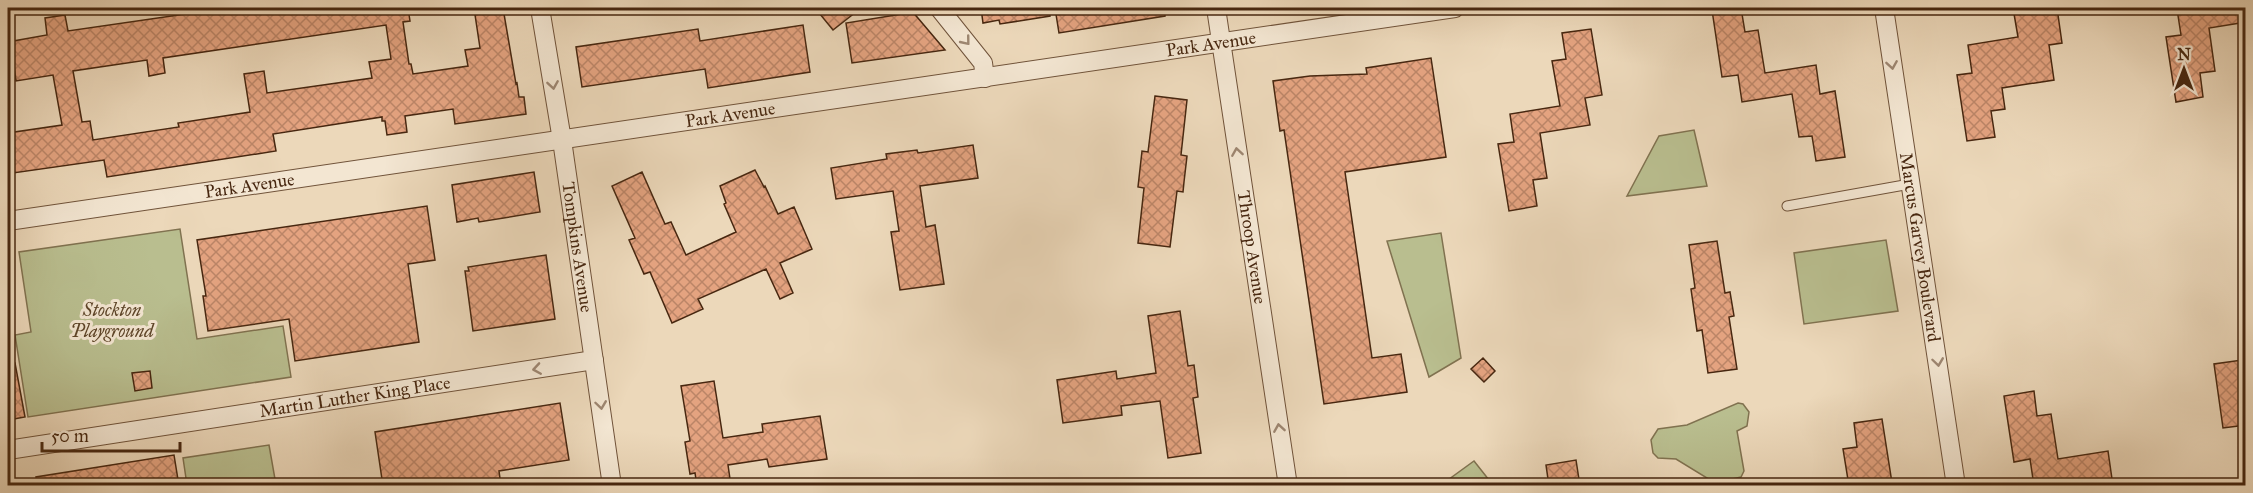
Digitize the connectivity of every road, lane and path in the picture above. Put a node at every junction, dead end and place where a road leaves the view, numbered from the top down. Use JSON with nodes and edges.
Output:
{"nodes":[{"id":1,"x":540,"y":8,"type":"edge"},
{"id":2,"x":939,"y":8,"type":"edge"},
{"id":3,"x":1216,"y":8,"type":"edge"},
{"id":4,"x":1455,"y":8,"type":"edge"},
{"id":5,"x":1884,"y":8,"type":"edge"},
{"id":6,"x":1353,"y":15,"type":"edge"},
{"id":7,"x":1221,"y":43,"type":"junction"},
{"id":8,"x":985,"y":78,"type":"junction"},
{"id":9,"x":562,"y":140,"type":"junction"},
{"id":10,"x":1910,"y":184,"type":"junction"},
{"id":11,"x":1787,"y":206,"type":"dead end"},
{"id":12,"x":8,"y":221,"type":"edge"},
{"id":13,"x":594,"y":360,"type":"junction"},
{"id":14,"x":8,"y":450,"type":"edge"},
{"id":15,"x":612,"y":486,"type":"edge"},
{"id":16,"x":1288,"y":486,"type":"edge"},
{"id":17,"x":1956,"y":486,"type":"edge"}],
"edges":[{"from":1,"to":9,"type":"street","name":"Tompkins Avenue","one_way":true},
{"from":2,"to":8,"type":"street","one_way":true},
{"from":3,"to":7,"type":"street","name":"Throop Avenue"},
{"from":4,"to":6,"type":"street","name":"Park Avenue"},
{"from":5,"to":10,"type":"street","name":"Marcus Garvey Boulevard","one_way":true},
{"from":6,"to":7,"type":"street","name":"Park Avenue"},
{"from":7,"to":8,"type":"street","name":"Park Avenue"},
{"from":16,"to":7,"type":"street","name":"Throop Avenue","one_way":true},
{"from":8,"to":9,"type":"street","name":"Park Avenue"},
{"from":9,"to":12,"type":"street","name":"Park Avenue"},
{"from":9,"to":13,"type":"street","name":"Tompkins Avenue"},
{"from":10,"to":11,"type":"lane"},
{"from":10,"to":17,"type":"street","name":"Marcus Garvey Boulevard","one_way":true},
{"from":13,"to":14,"type":"street","name":"Martin Luther King Place","one_way":true},
{"from":13,"to":15,"type":"street","name":"Tompkins Avenue","one_way":true}]}
